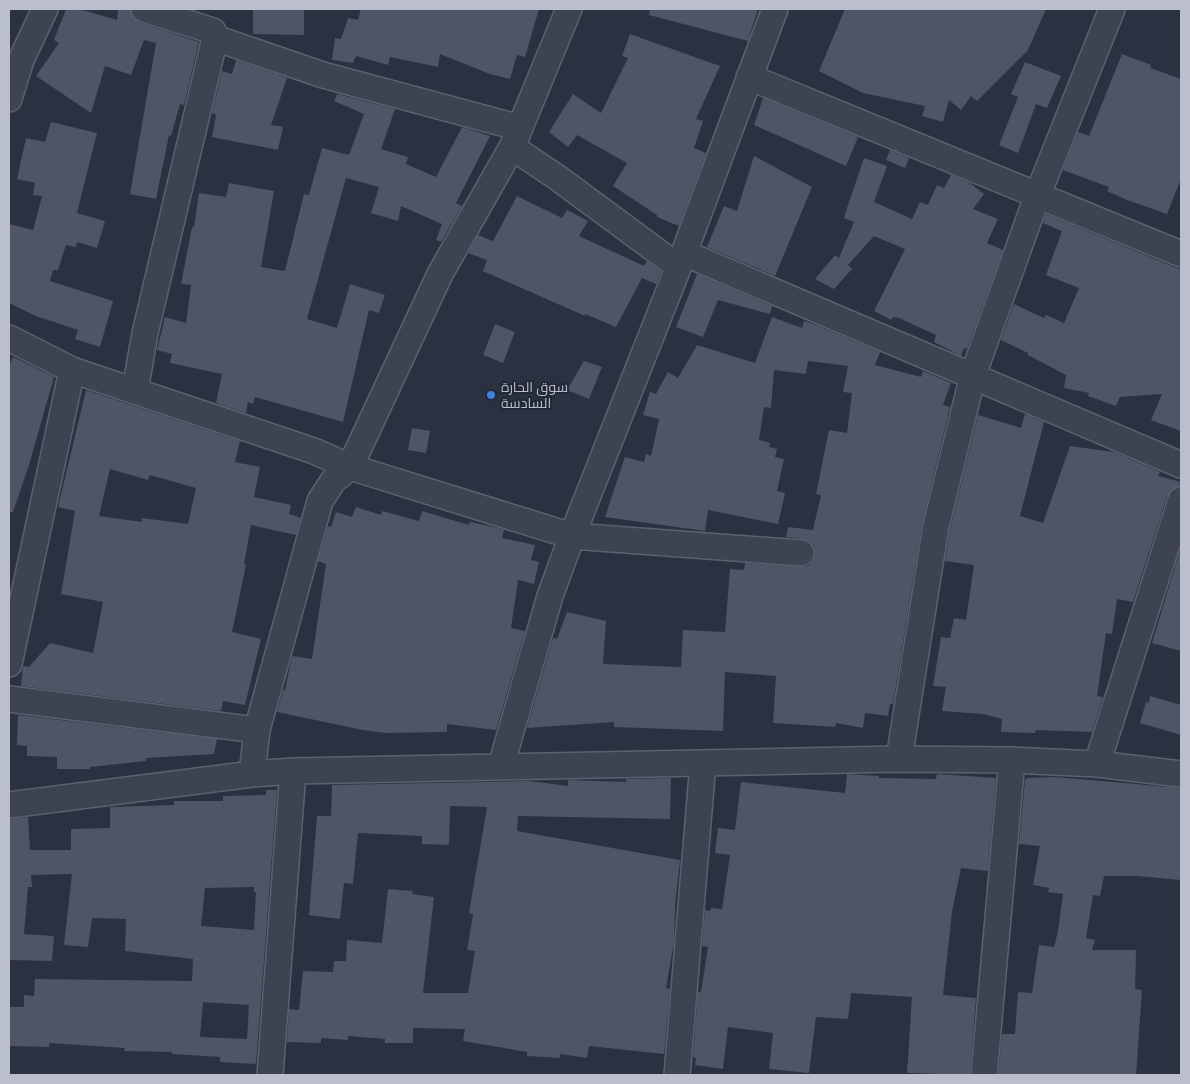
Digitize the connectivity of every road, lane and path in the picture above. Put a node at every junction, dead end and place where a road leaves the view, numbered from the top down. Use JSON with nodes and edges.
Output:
{"nodes":[{"id":1,"x":45,"y":9,"type":"edge"},
{"id":2,"x":144,"y":9,"type":"edge"},
{"id":3,"x":569,"y":9,"type":"edge"},
{"id":4,"x":774,"y":9,"type":"edge"},
{"id":5,"x":1112,"y":9,"type":"edge"},
{"id":6,"x":215,"y":26,"type":"edge"},
{"id":7,"x":750,"y":77,"type":"junction"},
{"id":8,"x":9,"y":99,"type":"edge"},
{"id":9,"x":516,"y":137,"type":"junction"},
{"id":10,"x":1038,"y":194,"type":"junction"},
{"id":11,"x":1181,"y":254,"type":"edge"},
{"id":12,"x":680,"y":260,"type":"junction"},
{"id":13,"x":9,"y":338,"type":"edge"},
{"id":14,"x":72,"y":370,"type":"junction"},
{"id":15,"x":973,"y":375,"type":"junction"},
{"id":16,"x":135,"y":391,"type":"junction"},
{"id":17,"x":1181,"y":465,"type":"edge"},
{"id":18,"x":350,"y":467,"type":"junction"},
{"id":19,"x":1181,"y":500,"type":"edge"},
{"id":20,"x":572,"y":536,"type":"junction"},
{"id":21,"x":801,"y":552,"type":"dead end"},
{"id":22,"x":9,"y":664,"type":"edge"},
{"id":23,"x":9,"y":699,"type":"edge"},
{"id":24,"x":257,"y":730,"type":"junction"},
{"id":25,"x":899,"y":759,"type":"junction"},
{"id":26,"x":1012,"y":760,"type":"junction"},
{"id":27,"x":703,"y":763,"type":"junction"},
{"id":28,"x":1097,"y":764,"type":"junction"},
{"id":29,"x":501,"y":766,"type":"junction"},
{"id":30,"x":293,"y":771,"type":"junction"},
{"id":31,"x":252,"y":774,"type":"junction"},
{"id":32,"x":1181,"y":774,"type":"edge"},
{"id":33,"x":9,"y":805,"type":"edge"},
{"id":34,"x":270,"y":1075,"type":"edge"},
{"id":35,"x":677,"y":1075,"type":"edge"},
{"id":36,"x":984,"y":1075,"type":"edge"}],
"edges":[{"from":1,"to":8,"type":"street"},
{"from":2,"to":6,"type":"street"},
{"from":3,"to":9,"type":"street"},
{"from":4,"to":7,"type":"street"},
{"from":5,"to":10,"type":"street"},
{"from":6,"to":9,"type":"street"},
{"from":6,"to":16,"type":"street"},
{"from":7,"to":10,"type":"street"},
{"from":7,"to":12,"type":"street"},
{"from":9,"to":12,"type":"street"},
{"from":9,"to":18,"type":"street"},
{"from":10,"to":11,"type":"street"},
{"from":10,"to":15,"type":"street"},
{"from":12,"to":15,"type":"street"},
{"from":12,"to":20,"type":"street"},
{"from":13,"to":14,"type":"street"},
{"from":14,"to":16,"type":"street"},
{"from":14,"to":22,"type":"street"},
{"from":15,"to":17,"type":"street"},
{"from":15,"to":25,"type":"street"},
{"from":16,"to":18,"type":"street"},
{"from":18,"to":20,"type":"street"},
{"from":18,"to":24,"type":"street"},
{"from":19,"to":28,"type":"street"},
{"from":20,"to":21,"type":"street"},
{"from":20,"to":29,"type":"street"},
{"from":23,"to":24,"type":"street"},
{"from":24,"to":31,"type":"street"},
{"from":25,"to":26,"type":"street"},
{"from":25,"to":27,"type":"street"},
{"from":26,"to":28,"type":"street"},
{"from":26,"to":36,"type":"street"},
{"from":27,"to":29,"type":"street"},
{"from":27,"to":35,"type":"street"},
{"from":28,"to":32,"type":"street"},
{"from":29,"to":30,"type":"street"},
{"from":30,"to":31,"type":"street"},
{"from":30,"to":34,"type":"street"},
{"from":31,"to":33,"type":"street"}]}
